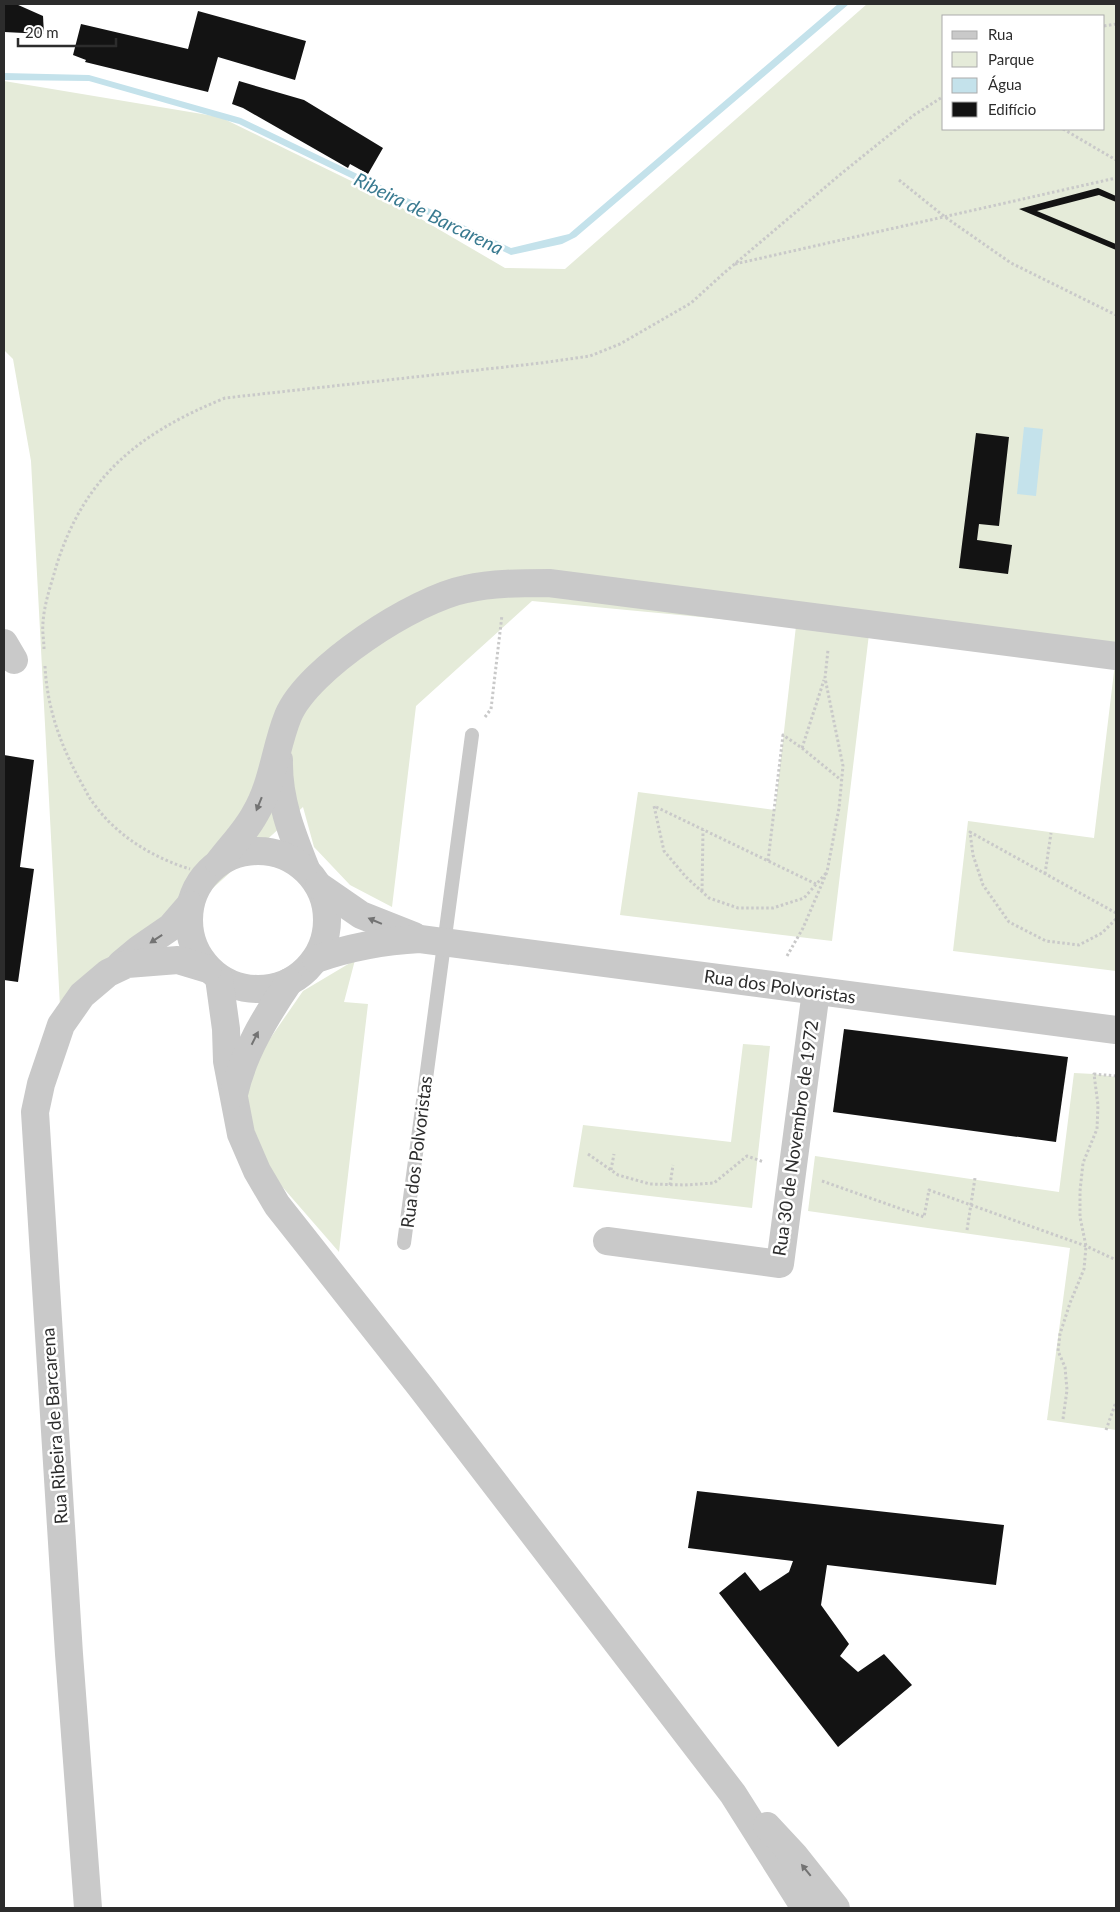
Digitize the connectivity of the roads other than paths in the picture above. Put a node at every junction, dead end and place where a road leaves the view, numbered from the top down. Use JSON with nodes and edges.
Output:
{"nodes":[{"id":1,"x":1116,"y":656,"type":"edge"},
{"id":2,"x":472,"y":735,"type":"road end"},
{"id":3,"x":280,"y":741,"type":"junction"},
{"id":4,"x":212,"y":868,"type":"junction"},
{"id":5,"x":312,"y":878,"type":"junction"},
{"id":6,"x":190,"y":905,"type":"junction"},
{"id":7,"x":432,"y":941,"type":"junction"},
{"id":8,"x":316,"y":959,"type":"junction"},
{"id":9,"x":115,"y":970,"type":"junction"},
{"id":10,"x":214,"y":974,"type":"junction"},
{"id":11,"x":289,"y":982,"type":"junction"},
{"id":12,"x":816,"y":991,"type":"junction"},
{"id":13,"x":1116,"y":1030,"type":"edge"},
{"id":14,"x":233,"y":1100,"type":"junction"},
{"id":15,"x":607,"y":1241,"type":"dead end"},
{"id":16,"x":404,"y":1243,"type":"dead end"},
{"id":17,"x":734,"y":1794,"type":"junction"},
{"id":18,"x":88,"y":1908,"type":"edge"},
{"id":19,"x":805,"y":1908,"type":"edge"},
{"id":20,"x":836,"y":1908,"type":"edge"}],
"edges":[{"from":1,"to":3,"type":"street"},
{"from":2,"to":7,"type":"lane","name":"Rua dos Polvoristas"},
{"from":3,"to":4,"type":"street","one_way":true},
{"from":3,"to":5,"type":"street"},
{"from":4,"to":5,"type":"street"},
{"from":4,"to":6,"type":"street"},
{"from":7,"to":5,"type":"street","name":"Rua dos Polvoristas","one_way":true},
{"from":5,"to":8,"type":"street"},
{"from":6,"to":9,"type":"street","name":"Rua Ribeira de Barcarena","one_way":true},
{"from":6,"to":10,"type":"street"},
{"from":7,"to":8,"type":"street","name":"Rua dos Polvoristas"},
{"from":7,"to":12,"type":"street","name":"Rua dos Polvoristas"},
{"from":7,"to":16,"type":"lane","name":"Rua dos Polvoristas"},
{"from":8,"to":11,"type":"street"},
{"from":9,"to":10,"type":"street","name":"Rua Ribeira de Barcarena"},
{"from":9,"to":18,"type":"street","name":"Rua Ribeira de Barcarena"},
{"from":10,"to":11,"type":"street"},
{"from":10,"to":14,"type":"street"},
{"from":14,"to":11,"type":"street","one_way":true},
{"from":12,"to":13,"type":"street","name":"Rua dos Polvoristas"},
{"from":12,"to":15,"type":"street","name":"Rua 30 de Novembro de 1972"},
{"from":14,"to":17,"type":"street"},
{"from":17,"to":19,"type":"street"},
{"from":20,"to":17,"type":"street","one_way":true}]}
